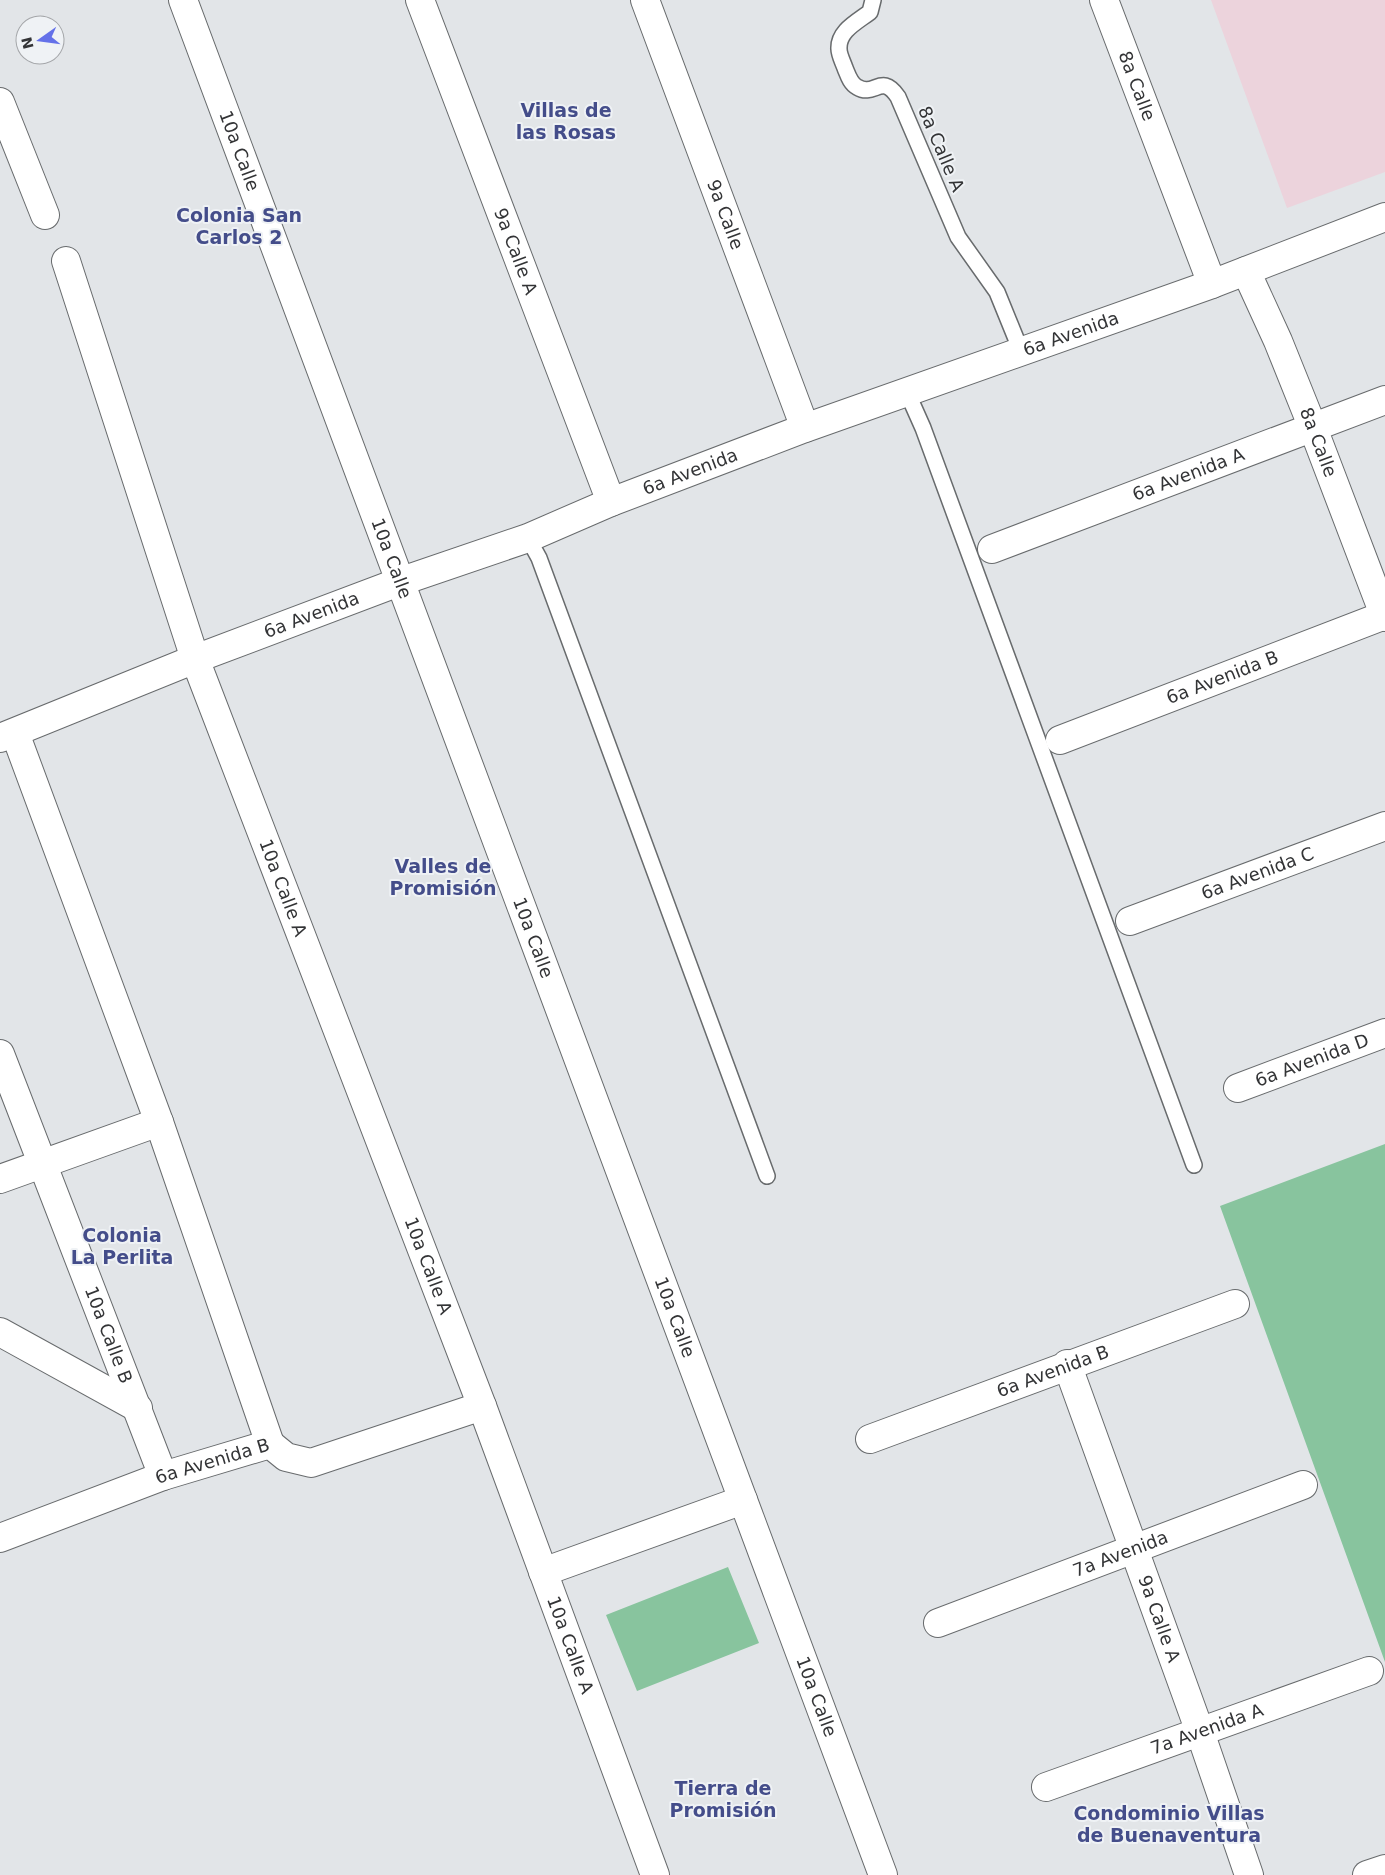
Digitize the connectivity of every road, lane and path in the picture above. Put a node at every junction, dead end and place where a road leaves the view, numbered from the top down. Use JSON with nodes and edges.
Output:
{"nodes":[{"id":1,"x":183,"y":0,"type":"edge"},
{"id":2,"x":420,"y":0,"type":"edge"},
{"id":3,"x":645,"y":0,"type":"edge"},
{"id":4,"x":873,"y":0,"type":"edge"},
{"id":5,"x":1104,"y":0,"type":"edge"},
{"id":6,"x":0,"y":102,"type":"edge"},
{"id":7,"x":45,"y":215,"type":"dead end"},
{"id":8,"x":1385,"y":217,"type":"edge"},
{"id":9,"x":66,"y":261,"type":"dead end"},
{"id":10,"x":1246,"y":271,"type":"junction"},
{"id":11,"x":1212,"y":284,"type":"junction"},
{"id":12,"x":1021,"y":351,"type":"junction"},
{"id":13,"x":907,"y":392,"type":"junction"},
{"id":14,"x":1385,"y":400,"type":"edge"},
{"id":15,"x":805,"y":428,"type":"junction"},
{"id":16,"x":1314,"y":428,"type":"junction"},
{"id":17,"x":611,"y":502,"type":"junction"},
{"id":18,"x":528,"y":538,"type":"junction"},
{"id":19,"x":992,"y":550,"type":"dead end"},
{"id":20,"x":399,"y":582,"type":"junction"},
{"id":21,"x":1385,"y":615,"type":"edge"},
{"id":22,"x":195,"y":659,"type":"junction"},
{"id":23,"x":7,"y":735,"type":"edge"},
{"id":24,"x":1060,"y":740,"type":"dead end"},
{"id":25,"x":1385,"y":826,"type":"edge"},
{"id":26,"x":1130,"y":921,"type":"dead end"},
{"id":27,"x":1385,"y":1033,"type":"edge"},
{"id":28,"x":0,"y":1054,"type":"edge"},
{"id":29,"x":1238,"y":1088,"type":"dead end"},
{"id":30,"x":159,"y":1122,"type":"junction"},
{"id":31,"x":42,"y":1164,"type":"junction"},
{"id":32,"x":1194,"y":1166,"type":"dead end"},
{"id":33,"x":767,"y":1176,"type":"dead end"},
{"id":34,"x":0,"y":1179,"type":"edge"},
{"id":35,"x":1234,"y":1304,"type":"dead end"},
{"id":36,"x":0,"y":1332,"type":"edge"},
{"id":37,"x":1067,"y":1364,"type":"junction"},
{"id":38,"x":482,"y":1406,"type":"junction"},
{"id":39,"x":138,"y":1408,"type":"junction"},
{"id":40,"x":870,"y":1438,"type":"dead end"},
{"id":41,"x":270,"y":1444,"type":"junction"},
{"id":42,"x":163,"y":1476,"type":"junction"},
{"id":43,"x":1303,"y":1485,"type":"dead end"},
{"id":44,"x":743,"y":1500,"type":"junction"},
{"id":45,"x":0,"y":1538,"type":"edge"},
{"id":46,"x":1134,"y":1550,"type":"junction"},
{"id":47,"x":544,"y":1572,"type":"junction"},
{"id":48,"x":938,"y":1623,"type":"dead end"},
{"id":49,"x":1368,"y":1671,"type":"dead end"},
{"id":50,"x":1200,"y":1732,"type":"junction"},
{"id":51,"x":1046,"y":1787,"type":"dead end"},
{"id":52,"x":1385,"y":1869,"type":"edge"},
{"id":53,"x":655,"y":1875,"type":"edge"},
{"id":54,"x":883,"y":1875,"type":"edge"},
{"id":55,"x":1249,"y":1875,"type":"edge"},
{"id":56,"x":1367,"y":1875,"type":"edge"}],
"edges":[{"from":1,"to":20,"type":"street","name":"10a Calle"},
{"from":2,"to":17,"type":"street","name":"9a Calle A"},
{"from":3,"to":15,"type":"street","name":"9a Calle"},
{"from":4,"to":12,"type":"lane","name":"8a Calle A"},
{"from":5,"to":11,"type":"street","name":"8a Calle"},
{"from":6,"to":7,"type":"street"},
{"from":8,"to":10,"type":"street","name":"6a Avenida"},
{"from":9,"to":22,"type":"street","name":"10a Calle A"},
{"from":10,"to":11,"type":"street","name":"6a Avenida"},
{"from":10,"to":16,"type":"street","name":"8a Calle"},
{"from":11,"to":12,"type":"street","name":"6a Avenida"},
{"from":12,"to":13,"type":"street","name":"6a Avenida"},
{"from":13,"to":15,"type":"street","name":"6a Avenida"},
{"from":13,"to":32,"type":"lane"},
{"from":14,"to":16,"type":"street","name":"6a Avenida A"},
{"from":15,"to":17,"type":"street","name":"6a Avenida"},
{"from":16,"to":19,"type":"street","name":"6a Avenida A"},
{"from":16,"to":21,"type":"street","name":"8a Calle"},
{"from":17,"to":18,"type":"street","name":"6a Avenida"},
{"from":18,"to":20,"type":"street","name":"6a Avenida"},
{"from":18,"to":33,"type":"lane"},
{"from":20,"to":22,"type":"street","name":"6a Avenida"},
{"from":20,"to":44,"type":"street","name":"10a Calle"},
{"from":21,"to":24,"type":"street","name":"6a Avenida B"},
{"from":22,"to":23,"type":"street","name":"6a Avenida"},
{"from":22,"to":38,"type":"street","name":"10a Calle A"},
{"from":23,"to":30,"type":"street"},
{"from":25,"to":26,"type":"street","name":"6a Avenida C"},
{"from":27,"to":29,"type":"street","name":"6a Avenida D"},
{"from":28,"to":31,"type":"street","name":"10a Calle B"},
{"from":30,"to":31,"type":"street"},
{"from":30,"to":41,"type":"street"},
{"from":31,"to":34,"type":"street"},
{"from":31,"to":39,"type":"street","name":"10a Calle B"},
{"from":35,"to":37,"type":"street","name":"6a Avenida B"},
{"from":36,"to":39,"type":"street"},
{"from":37,"to":40,"type":"street","name":"6a Avenida B"},
{"from":37,"to":46,"type":"street","name":"9a Calle A"},
{"from":38,"to":41,"type":"street","name":"6a Avenida B"},
{"from":38,"to":47,"type":"street","name":"10a Calle A"},
{"from":39,"to":42,"type":"street","name":"10a Calle B"},
{"from":41,"to":42,"type":"street","name":"6a Avenida B"},
{"from":42,"to":45,"type":"street","name":"6a Avenida B"},
{"from":43,"to":46,"type":"street","name":"7a Avenida"},
{"from":44,"to":47,"type":"street"},
{"from":44,"to":54,"type":"street","name":"10a Calle"},
{"from":46,"to":48,"type":"street","name":"7a Avenida"},
{"from":46,"to":50,"type":"street","name":"9a Calle A"},
{"from":47,"to":53,"type":"street","name":"10a Calle A"},
{"from":49,"to":50,"type":"street","name":"7a Avenida A"},
{"from":50,"to":51,"type":"street","name":"7a Avenida A"},
{"from":50,"to":55,"type":"street","name":"9a Calle A"},
{"from":52,"to":56,"type":"street"}]}
